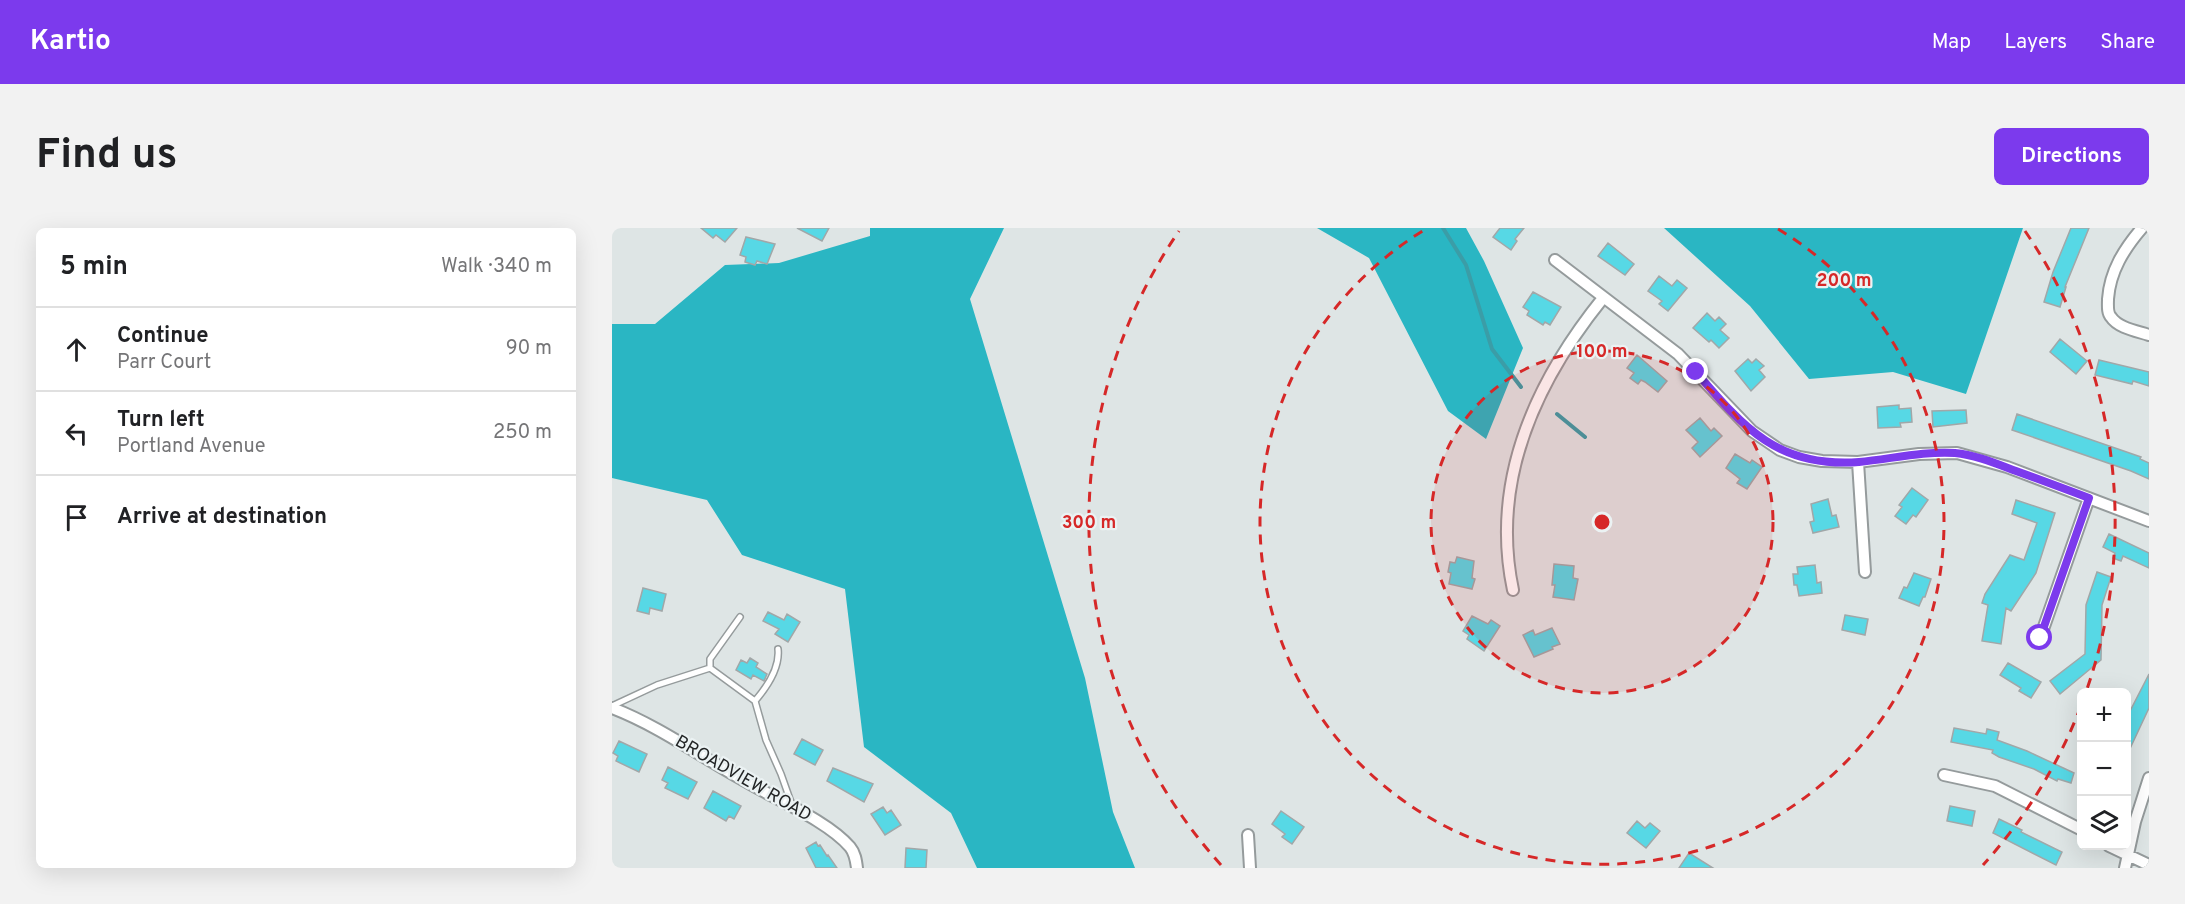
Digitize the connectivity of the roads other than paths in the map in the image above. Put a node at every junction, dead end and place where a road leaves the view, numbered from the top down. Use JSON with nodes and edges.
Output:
{"nodes":[{"id":1,"x":2142,"y":228,"type":"edge"},
{"id":2,"x":1555,"y":260,"type":"dead end"},
{"id":3,"x":1603,"y":298,"type":"junction"},
{"id":4,"x":2149,"y":335,"type":"edge"},
{"id":5,"x":1858,"y":462,"type":"junction"},
{"id":6,"x":2089,"y":498,"type":"junction"},
{"id":7,"x":2149,"y":521,"type":"edge"},
{"id":8,"x":1865,"y":572,"type":"dead end"},
{"id":9,"x":1513,"y":590,"type":"dead end"},
{"id":10,"x":740,"y":616,"type":"dead end"},
{"id":11,"x":2040,"y":638,"type":"dead end"},
{"id":12,"x":778,"y":649,"type":"dead end"},
{"id":13,"x":710,"y":668,"type":"junction"},
{"id":14,"x":755,"y":700,"type":"junction"},
{"id":15,"x":612,"y":707,"type":"edge"},
{"id":16,"x":1944,"y":775,"type":"dead end"},
{"id":17,"x":2149,"y":778,"type":"edge"},
{"id":18,"x":793,"y":808,"type":"junction"},
{"id":19,"x":2077,"y":827,"type":"edge"},
{"id":20,"x":1248,"y":836,"type":"dead end"},
{"id":21,"x":2117,"y":850,"type":"edge"},
{"id":22,"x":2127,"y":855,"type":"junction"},
{"id":23,"x":2149,"y":865,"type":"edge"},
{"id":24,"x":857,"y":868,"type":"edge"},
{"id":25,"x":1250,"y":868,"type":"edge"},
{"id":26,"x":2125,"y":868,"type":"edge"}],
"edges":[{"from":1,"to":4,"type":"street"},
{"from":2,"to":3,"type":"street"},
{"from":3,"to":5,"type":"street"},
{"from":3,"to":9,"type":"street"},
{"from":5,"to":6,"type":"street"},
{"from":5,"to":8,"type":"street"},
{"from":6,"to":7,"type":"street"},
{"from":6,"to":11,"type":"street"},
{"from":10,"to":13,"type":"lane"},
{"from":12,"to":14,"type":"lane"},
{"from":13,"to":14,"type":"lane"},
{"from":13,"to":15,"type":"lane"},
{"from":14,"to":18,"type":"lane"},
{"from":15,"to":18,"type":"street","name":"BROADVIEW ROAD"},
{"from":16,"to":19,"type":"street"},
{"from":17,"to":22,"type":"street"},
{"from":18,"to":24,"type":"street","name":"BROADVIEW ROAD"},
{"from":20,"to":25,"type":"street"},
{"from":21,"to":22,"type":"street"},
{"from":22,"to":23,"type":"street"},
{"from":22,"to":26,"type":"street"}]}
